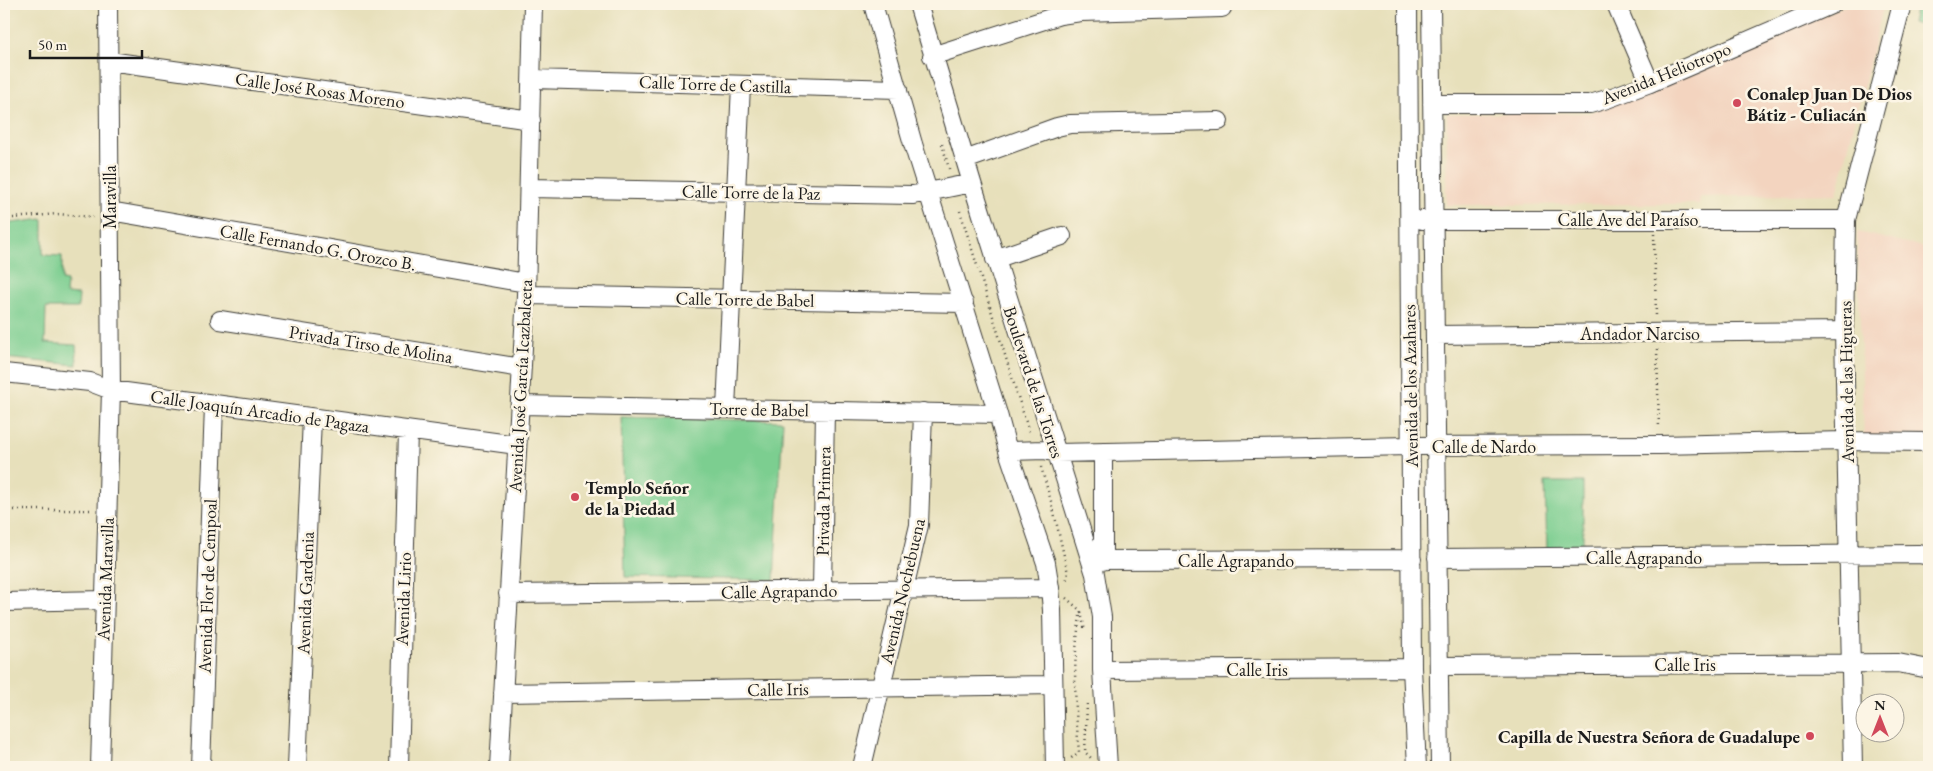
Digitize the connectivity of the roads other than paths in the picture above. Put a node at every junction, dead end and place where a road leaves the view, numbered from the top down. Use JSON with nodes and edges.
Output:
{"nodes":[{"id":1,"x":108,"y":4,"type":"edge"},
{"id":2,"x":533,"y":4,"type":"edge"},
{"id":3,"x":872,"y":4,"type":"edge"},
{"id":4,"x":918,"y":4,"type":"edge"},
{"id":5,"x":1408,"y":4,"type":"edge"},
{"id":6,"x":1431,"y":4,"type":"edge"},
{"id":7,"x":1616,"y":4,"type":"edge"},
{"id":8,"x":1833,"y":4,"type":"edge"},
{"id":9,"x":1902,"y":4,"type":"edge"},
{"id":10,"x":1222,"y":8,"type":"dead end"},
{"id":11,"x":932,"y":56,"type":"junction"},
{"id":12,"x":108,"y":61,"type":"junction"},
{"id":13,"x":532,"y":79,"type":"junction"},
{"id":14,"x":1650,"y":83,"type":"junction"},
{"id":15,"x":742,"y":85,"type":"junction"},
{"id":16,"x":898,"y":89,"type":"junction"},
{"id":17,"x":1432,"y":104,"type":"junction"},
{"id":18,"x":531,"y":120,"type":"junction"},
{"id":19,"x":1219,"y":122,"type":"dead end"},
{"id":20,"x":964,"y":160,"type":"junction"},
{"id":21,"x":972,"y":183,"type":"junction"},
{"id":22,"x":529,"y":188,"type":"junction"},
{"id":23,"x":737,"y":192,"type":"junction"},
{"id":24,"x":929,"y":193,"type":"junction"},
{"id":25,"x":110,"y":215,"type":"junction"},
{"id":26,"x":1409,"y":220,"type":"junction"},
{"id":27,"x":1433,"y":220,"type":"junction"},
{"id":28,"x":1846,"y":220,"type":"junction"},
{"id":29,"x":1062,"y":236,"type":"dead end"},
{"id":30,"x":995,"y":258,"type":"junction"},
{"id":31,"x":526,"y":289,"type":"junction"},
{"id":32,"x":732,"y":299,"type":"junction"},
{"id":33,"x":964,"y":304,"type":"junction"},
{"id":34,"x":220,"y":320,"type":"dead end"},
{"id":35,"x":1844,"y":331,"type":"junction"},
{"id":36,"x":1435,"y":334,"type":"junction"},
{"id":37,"x":522,"y":368,"type":"junction"},
{"id":38,"x":4,"y":373,"type":"edge"},
{"id":39,"x":111,"y":390,"type":"junction"},
{"id":40,"x":520,"y":404,"type":"junction"},
{"id":41,"x":214,"y":406,"type":"junction"},
{"id":42,"x":726,"y":408,"type":"junction"},
{"id":43,"x":825,"y":410,"type":"junction"},
{"id":44,"x":923,"y":412,"type":"junction"},
{"id":45,"x":998,"y":414,"type":"junction"},
{"id":46,"x":312,"y":418,"type":"junction"},
{"id":47,"x":408,"y":431,"type":"junction"},
{"id":48,"x":1846,"y":441,"type":"junction"},
{"id":49,"x":1929,"y":442,"type":"edge"},
{"id":50,"x":518,"y":446,"type":"junction"},
{"id":51,"x":1410,"y":446,"type":"junction"},
{"id":52,"x":1436,"y":446,"type":"junction"},
{"id":53,"x":1008,"y":451,"type":"junction"},
{"id":54,"x":1104,"y":452,"type":"junction"},
{"id":55,"x":1057,"y":453,"type":"junction"},
{"id":56,"x":1850,"y":555,"type":"junction"},
{"id":57,"x":1929,"y":556,"type":"edge"},
{"id":58,"x":1437,"y":558,"type":"junction"},
{"id":59,"x":1412,"y":559,"type":"junction"},
{"id":60,"x":1097,"y":561,"type":"junction"},
{"id":61,"x":1050,"y":588,"type":"junction"},
{"id":62,"x":904,"y":590,"type":"junction"},
{"id":63,"x":822,"y":591,"type":"junction"},
{"id":64,"x":508,"y":594,"type":"junction"},
{"id":65,"x":105,"y":600,"type":"junction"},
{"id":66,"x":4,"y":602,"type":"edge"},
{"id":67,"x":1850,"y":662,"type":"junction"},
{"id":68,"x":1440,"y":666,"type":"junction"},
{"id":69,"x":1412,"y":668,"type":"junction"},
{"id":70,"x":1929,"y":669,"type":"edge"},
{"id":71,"x":1102,"y":670,"type":"junction"},
{"id":72,"x":1053,"y":685,"type":"junction"},
{"id":73,"x":880,"y":687,"type":"junction"},
{"id":74,"x":503,"y":693,"type":"junction"},
{"id":75,"x":100,"y":767,"type":"edge"},
{"id":76,"x":201,"y":767,"type":"edge"},
{"id":77,"x":298,"y":767,"type":"edge"},
{"id":78,"x":399,"y":767,"type":"edge"},
{"id":79,"x":499,"y":767,"type":"edge"},
{"id":80,"x":862,"y":767,"type":"edge"},
{"id":81,"x":1056,"y":767,"type":"edge"},
{"id":82,"x":1108,"y":767,"type":"edge"},
{"id":83,"x":1417,"y":767,"type":"edge"},
{"id":84,"x":1440,"y":767,"type":"edge"},
{"id":85,"x":1853,"y":767,"type":"edge"}],
"edges":[{"from":1,"to":12,"type":"street","name":"Maravilla"},
{"from":2,"to":13,"type":"street","name":"Avenida José García Icazbalceta"},
{"from":3,"to":16,"type":"street"},
{"from":4,"to":11,"type":"street","name":"Boulevard de las Torres"},
{"from":5,"to":26,"type":"street","name":"Avenida de los Azahares"},
{"from":6,"to":17,"type":"street","name":"Avenida de los Azahares"},
{"from":7,"to":14,"type":"street"},
{"from":8,"to":14,"type":"street","name":"Avenida Heliotropo"},
{"from":9,"to":28,"type":"street","name":"Avenida de las Higueras"},
{"from":10,"to":11,"type":"street"},
{"from":11,"to":20,"type":"street","name":"Boulevard de las Torres"},
{"from":12,"to":18,"type":"street","name":"Calle José Rosas Moreno"},
{"from":12,"to":25,"type":"street","name":"Maravilla"},
{"from":13,"to":15,"type":"street","name":"Calle Torre de Castilla"},
{"from":13,"to":18,"type":"street","name":"Avenida José García Icazbalceta"},
{"from":14,"to":17,"type":"street","name":"Avenida Heliotropo"},
{"from":15,"to":16,"type":"street","name":"Calle Torre de Castilla"},
{"from":15,"to":23,"type":"street"},
{"from":16,"to":24,"type":"street"},
{"from":17,"to":27,"type":"street","name":"Avenida de los Azahares"},
{"from":18,"to":22,"type":"street","name":"Avenida José García Icazbalceta"},
{"from":19,"to":20,"type":"street"},
{"from":20,"to":21,"type":"street","name":"Boulevard de las Torres"},
{"from":21,"to":24,"type":"street","name":"Calle Torre de la Paz"},
{"from":21,"to":30,"type":"street","name":"Boulevard de las Torres"},
{"from":22,"to":23,"type":"street","name":"Calle Torre de la Paz"},
{"from":22,"to":31,"type":"street","name":"Avenida José García Icazbalceta"},
{"from":23,"to":24,"type":"street","name":"Calle Torre de la Paz"},
{"from":23,"to":32,"type":"street"},
{"from":24,"to":33,"type":"street"},
{"from":25,"to":31,"type":"street","name":"Calle Fernando G. Orozco B."},
{"from":25,"to":39,"type":"street","name":"Maravilla"},
{"from":26,"to":27,"type":"street","name":"Calle Ave del Paraíso"},
{"from":26,"to":51,"type":"street","name":"Avenida de los Azahares"},
{"from":27,"to":28,"type":"street","name":"Calle Ave del Paraíso"},
{"from":27,"to":36,"type":"street","name":"Avenida de los Azahares"},
{"from":28,"to":35,"type":"street","name":"Avenida de las Higueras"},
{"from":29,"to":30,"type":"street"},
{"from":30,"to":55,"type":"street","name":"Boulevard de las Torres"},
{"from":31,"to":32,"type":"street","name":"Calle Torre de Babel"},
{"from":31,"to":37,"type":"street","name":"Avenida José García Icazbalceta"},
{"from":32,"to":33,"type":"street","name":"Calle Torre de Babel"},
{"from":32,"to":42,"type":"street"},
{"from":33,"to":45,"type":"street"},
{"from":34,"to":37,"type":"street","name":"Privada Tirso de Molina"},
{"from":35,"to":36,"type":"street","name":"Andador Narciso"},
{"from":35,"to":48,"type":"street","name":"Avenida de las Higueras"},
{"from":36,"to":52,"type":"street","name":"Avenida de los Azahares"},
{"from":37,"to":40,"type":"street","name":"Avenida José García Icazbalceta"},
{"from":38,"to":39,"type":"street","name":"Calle Joaquín Arcadio de Pagaza"},
{"from":39,"to":41,"type":"street","name":"Calle Joaquín Arcadio de Pagaza"},
{"from":39,"to":65,"type":"street","name":"Avenida Maravilla"},
{"from":40,"to":42,"type":"street","name":"Torre de Babel"},
{"from":40,"to":50,"type":"street","name":"Avenida José García Icazbalceta"},
{"from":41,"to":46,"type":"street","name":"Calle Joaquín Arcadio de Pagaza"},
{"from":41,"to":76,"type":"street","name":"Avenida Flor de Cempoal"},
{"from":42,"to":43,"type":"street","name":"Torre de Babel"},
{"from":43,"to":44,"type":"street","name":"Torre de Babel"},
{"from":43,"to":63,"type":"street","name":"Privada Primera"},
{"from":44,"to":45,"type":"street","name":"Torre de Babel"},
{"from":44,"to":62,"type":"street","name":"Avenida Nochebuena"},
{"from":45,"to":53,"type":"street"},
{"from":46,"to":47,"type":"street","name":"Calle Joaquín Arcadio de Pagaza"},
{"from":46,"to":77,"type":"street","name":"Avenida Gardenia"},
{"from":47,"to":50,"type":"street","name":"Calle Joaquín Arcadio de Pagaza"},
{"from":47,"to":78,"type":"street","name":"Avenida Lirio"},
{"from":48,"to":49,"type":"street","name":"Calle de Nardo"},
{"from":48,"to":52,"type":"street","name":"Calle de Nardo"},
{"from":48,"to":56,"type":"street","name":"Avenida de las Higueras"},
{"from":50,"to":64,"type":"street","name":"Avenida José García Icazbalceta"},
{"from":51,"to":52,"type":"street","name":"Calle de Nardo"},
{"from":51,"to":54,"type":"street","name":"Calle de Nardo"},
{"from":51,"to":59,"type":"street","name":"Avenida de los Azahares"},
{"from":52,"to":58,"type":"street","name":"Avenida de los Azahares"},
{"from":53,"to":55,"type":"street","name":"Calle de Nardo"},
{"from":53,"to":61,"type":"street"},
{"from":54,"to":55,"type":"street","name":"Calle de Nardo"},
{"from":54,"to":60,"type":"street"},
{"from":55,"to":60,"type":"street","name":"Boulevard de las Torres"},
{"from":56,"to":57,"type":"street","name":"Calle Agrapando"},
{"from":56,"to":58,"type":"street","name":"Calle Agrapando"},
{"from":56,"to":67,"type":"street","name":"Avenida de las Higueras"},
{"from":58,"to":68,"type":"street","name":"Avenida de los Azahares"},
{"from":59,"to":60,"type":"street","name":"Calle Agrapando"},
{"from":59,"to":69,"type":"street","name":"Avenida de los Azahares"},
{"from":60,"to":71,"type":"street","name":"Boulevard de las Torres"},
{"from":61,"to":62,"type":"street","name":"Calle Agrapando"},
{"from":61,"to":72,"type":"street"},
{"from":62,"to":63,"type":"street","name":"Calle Agrapando"},
{"from":62,"to":73,"type":"street","name":"Avenida Nochebuena"},
{"from":63,"to":64,"type":"street","name":"Calle Agrapando"},
{"from":64,"to":74,"type":"street","name":"Avenida José García Icazbalceta"},
{"from":65,"to":66,"type":"street"},
{"from":65,"to":75,"type":"street","name":"Avenida Maravilla"},
{"from":67,"to":68,"type":"street","name":"Calle Iris"},
{"from":67,"to":70,"type":"street","name":"Calle Iris"},
{"from":67,"to":85,"type":"street","name":"Avenida de las Higueras"},
{"from":68,"to":84,"type":"street","name":"Avenida de los Azahares"},
{"from":69,"to":71,"type":"street","name":"Calle Iris"},
{"from":69,"to":83,"type":"street","name":"Avenida de los Azahares"},
{"from":71,"to":82,"type":"street","name":"Boulevard de las Torres"},
{"from":72,"to":73,"type":"street","name":"Calle Iris"},
{"from":72,"to":81,"type":"street"},
{"from":73,"to":74,"type":"street","name":"Calle Iris"},
{"from":73,"to":80,"type":"street","name":"Avenida Nochebuena"},
{"from":74,"to":79,"type":"street","name":"Avenida José García Icazbalceta"}]}
